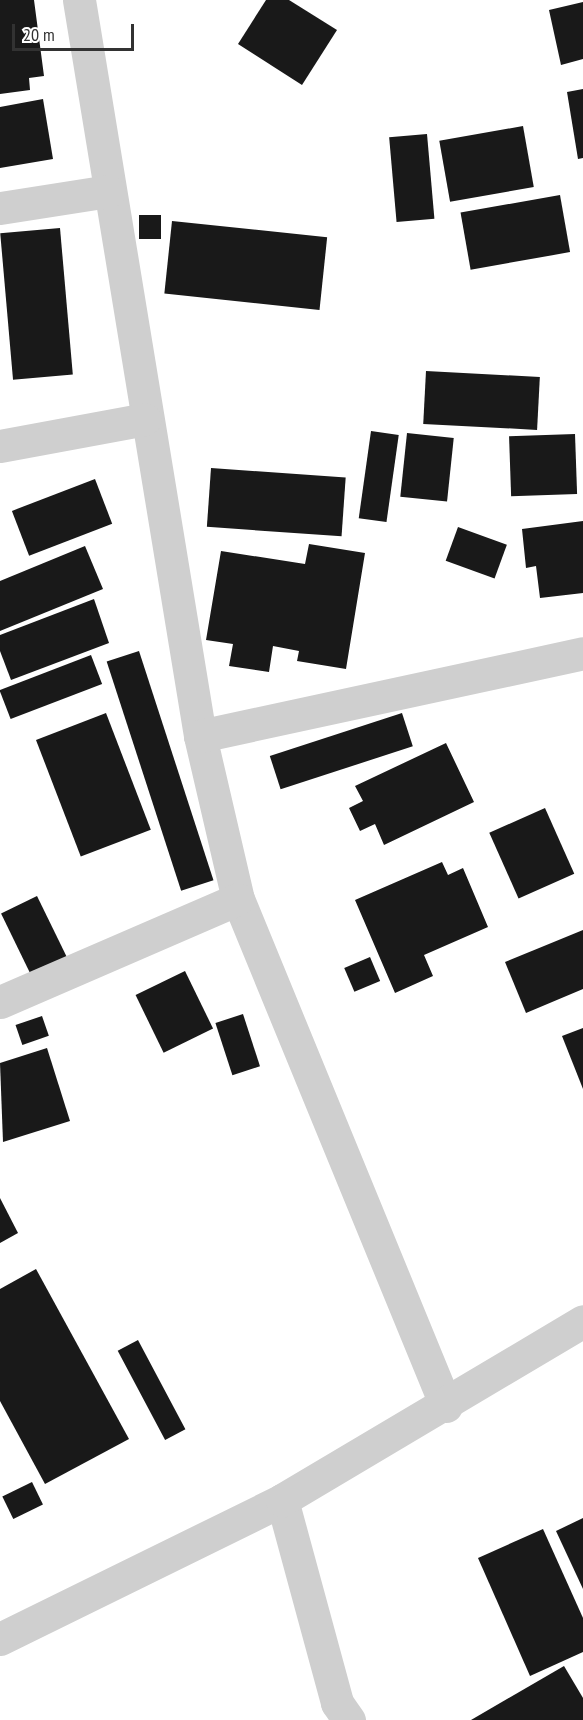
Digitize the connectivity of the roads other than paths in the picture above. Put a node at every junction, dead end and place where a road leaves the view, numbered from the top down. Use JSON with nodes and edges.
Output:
{"nodes":[{"id":1,"x":80,"y":0,"type":"edge"},
{"id":2,"x":109,"y":190,"type":"junction"},
{"id":3,"x":0,"y":208,"type":"edge"},
{"id":4,"x":145,"y":419,"type":"junction"},
{"id":5,"x":0,"y":446,"type":"edge"},
{"id":6,"x":583,"y":653,"type":"edge"},
{"id":7,"x":200,"y":736,"type":"junction"},
{"id":8,"x":238,"y":899,"type":"junction"},
{"id":9,"x":0,"y":1002,"type":"edge"},
{"id":10,"x":583,"y":1321,"type":"edge"},
{"id":11,"x":446,"y":1406,"type":"junction"},
{"id":12,"x":282,"y":1500,"type":"junction"},
{"id":13,"x":0,"y":1639,"type":"edge"},
{"id":14,"x":339,"y":1714,"type":"edge"}],
"edges":[{"from":1,"to":2,"type":"street"},
{"from":2,"to":3,"type":"street"},
{"from":2,"to":4,"type":"street"},
{"from":4,"to":5,"type":"street"},
{"from":4,"to":7,"type":"street"},
{"from":6,"to":7,"type":"street"},
{"from":7,"to":8,"type":"street"},
{"from":8,"to":9,"type":"street"},
{"from":8,"to":11,"type":"street"},
{"from":10,"to":11,"type":"street"},
{"from":11,"to":12,"type":"street"},
{"from":12,"to":13,"type":"street"},
{"from":12,"to":14,"type":"street"}]}
